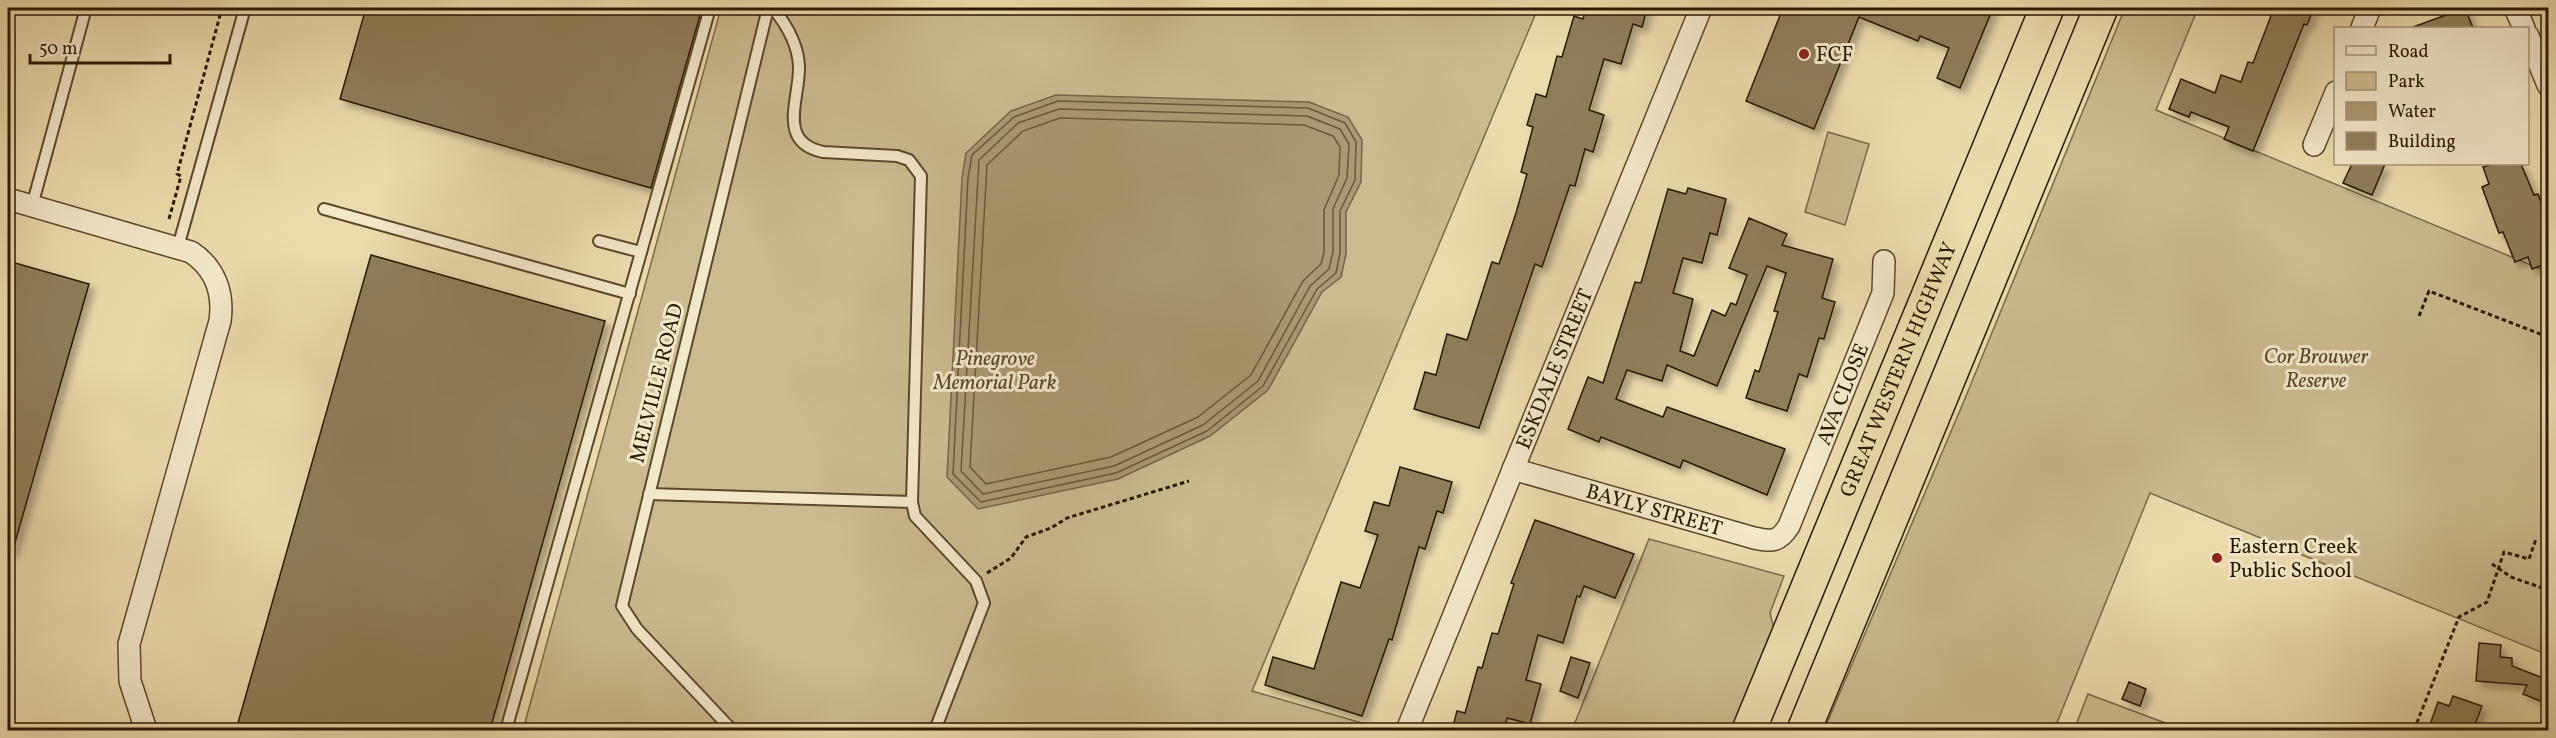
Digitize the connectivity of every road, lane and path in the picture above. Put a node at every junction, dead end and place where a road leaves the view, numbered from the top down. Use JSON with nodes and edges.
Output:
{"nodes":[{"id":1,"x":86,"y":8,"type":"edge"},
{"id":2,"x":222,"y":8,"type":"edge"},
{"id":3,"x":245,"y":8,"type":"edge"},
{"id":4,"x":710,"y":8,"type":"edge"},
{"id":5,"x":768,"y":8,"type":"edge"},
{"id":6,"x":773,"y":8,"type":"edge"},
{"id":7,"x":1701,"y":8,"type":"edge"},
{"id":8,"x":2047,"y":8,"type":"edge"},
{"id":9,"x":2102,"y":8,"type":"edge"},
{"id":10,"x":2370,"y":8,"type":"edge"},
{"id":11,"x":2515,"y":8,"type":"edge"},
{"id":12,"x":2362,"y":27,"type":"edge"},
{"id":13,"x":2524,"y":27,"type":"edge"},
{"id":14,"x":2529,"y":38,"type":"edge"},
{"id":15,"x":2548,"y":85,"type":"edge"},
{"id":16,"x":2334,"y":97,"type":"edge"},
{"id":17,"x":2314,"y":145,"type":"dead end"},
{"id":18,"x":8,"y":199,"type":"edge"},
{"id":19,"x":32,"y":206,"type":"junction"},
{"id":20,"x":324,"y":209,"type":"dead end"},
{"id":21,"x":169,"y":219,"type":"dead end"},
{"id":22,"x":599,"y":241,"type":"dead end"},
{"id":23,"x":178,"y":247,"type":"junction"},
{"id":24,"x":641,"y":252,"type":"junction"},
{"id":25,"x":1884,"y":261,"type":"dead end"},
{"id":26,"x":630,"y":294,"type":"junction"},
{"id":27,"x":2419,"y":316,"type":"dead end"},
{"id":28,"x":2548,"y":338,"type":"edge"},
{"id":29,"x":1513,"y":469,"type":"junction"},
{"id":30,"x":1189,"y":481,"type":"dead end"},
{"id":31,"x":649,"y":494,"type":"junction"},
{"id":32,"x":912,"y":502,"type":"junction"},
{"id":33,"x":1789,"y":526,"type":"joint"},
{"id":34,"x":2536,"y":539,"type":"dead end"},
{"id":35,"x":2492,"y":564,"type":"dead end"},
{"id":36,"x":2499,"y":567,"type":"junction"},
{"id":37,"x":976,"y":581,"type":"junction"},
{"id":38,"x":2548,"y":590,"type":"edge"},
{"id":39,"x":146,"y":730,"type":"edge"},
{"id":40,"x":506,"y":730,"type":"edge"},
{"id":41,"x":732,"y":730,"type":"edge"},
{"id":42,"x":935,"y":730,"type":"edge"},
{"id":43,"x":1407,"y":730,"type":"edge"},
{"id":44,"x":1749,"y":730,"type":"edge"},
{"id":45,"x":1804,"y":730,"type":"edge"},
{"id":46,"x":2414,"y":730,"type":"edge"}],
"edges":[{"from":1,"to":19,"type":"lane"},
{"from":2,"to":21,"type":"path"},
{"from":3,"to":23,"type":"lane"},
{"from":4,"to":24,"type":"lane"},
{"from":5,"to":31,"type":"lane","name":"MELVILLE ROAD"},
{"from":6,"to":32,"type":"lane"},
{"from":7,"to":29,"type":"street","name":"ESKDALE STREET"},
{"from":8,"to":44,"type":"highway","name":"GREAT WESTERN HIGHWAY"},
{"from":9,"to":45,"type":"highway"},
{"from":10,"to":12,"type":"street"},
{"from":11,"to":13,"type":"street"},
{"from":14,"to":15,"type":"street"},
{"from":16,"to":17,"type":"street"},
{"from":18,"to":19,"type":"street"},
{"from":19,"to":23,"type":"street"},
{"from":20,"to":26,"type":"lane"},
{"from":22,"to":24,"type":"lane"},
{"from":23,"to":39,"type":"street"},
{"from":24,"to":26,"type":"lane"},
{"from":25,"to":33,"type":"street","name":"AVA CLOSE"},
{"from":26,"to":40,"type":"lane"},
{"from":27,"to":28,"type":"path"},
{"from":29,"to":33,"type":"street","name":"BAYLY STREET"},
{"from":29,"to":43,"type":"street","name":"ESKDALE STREET"},
{"from":30,"to":37,"type":"path"},
{"from":31,"to":32,"type":"lane"},
{"from":31,"to":41,"type":"lane","name":"MELVILLE ROAD"},
{"from":32,"to":37,"type":"lane"},
{"from":34,"to":36,"type":"path"},
{"from":35,"to":36,"type":"path"},
{"from":36,"to":38,"type":"path"},
{"from":36,"to":46,"type":"path"},
{"from":37,"to":42,"type":"lane"}]}
